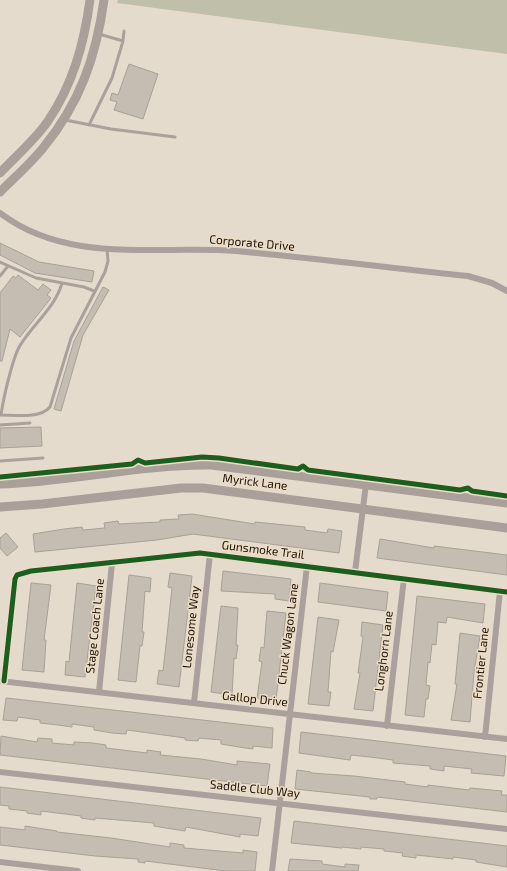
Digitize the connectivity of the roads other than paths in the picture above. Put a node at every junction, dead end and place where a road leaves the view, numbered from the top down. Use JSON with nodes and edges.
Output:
{"nodes":[{"id":1,"x":90,"y":0,"type":"edge"},
{"id":2,"x":104,"y":0,"type":"edge"},
{"id":3,"x":124,"y":32,"type":"dead end"},
{"id":4,"x":99,"y":34,"type":"junction"},
{"id":5,"x":123,"y":41,"type":"junction"},
{"id":6,"x":63,"y":119,"type":"junction"},
{"id":7,"x":89,"y":125,"type":"junction"},
{"id":8,"x":175,"y":137,"type":"dead end"},
{"id":9,"x":0,"y":173,"type":"edge"},
{"id":10,"x":0,"y":192,"type":"edge"},
{"id":11,"x":0,"y":213,"type":"edge"},
{"id":12,"x":107,"y":249,"type":"junction"},
{"id":13,"x":0,"y":262,"type":"edge"},
{"id":14,"x":8,"y":266,"type":"junction"},
{"id":15,"x":0,"y":276,"type":"edge"},
{"id":16,"x":62,"y":283,"type":"junction"},
{"id":17,"x":94,"y":291,"type":"junction"},
{"id":18,"x":507,"y":291,"type":"edge"},
{"id":19,"x":0,"y":415,"type":"edge"},
{"id":20,"x":30,"y":423,"type":"dead end"},
{"id":21,"x":0,"y":425,"type":"edge"},
{"id":22,"x":43,"y":458,"type":"dead end"},
{"id":23,"x":0,"y":461,"type":"edge"},
{"id":24,"x":0,"y":484,"type":"edge"},
{"id":25,"x":366,"y":484,"type":"junction"},
{"id":26,"x":507,"y":503,"type":"edge"},
{"id":27,"x":0,"y":507,"type":"edge"},
{"id":28,"x":363,"y":508,"type":"junction"},
{"id":29,"x":507,"y":528,"type":"edge"},
{"id":30,"x":210,"y":554,"type":"junction"},
{"id":31,"x":112,"y":563,"type":"junction"},
{"id":32,"x":307,"y":566,"type":"junction"},
{"id":33,"x":355,"y":572,"type":"junction"},
{"id":34,"x":404,"y":578,"type":"junction"},
{"id":35,"x":500,"y":591,"type":"junction"},
{"id":36,"x":507,"y":592,"type":"edge"},
{"id":37,"x":2,"y":681,"type":"edge"},
{"id":38,"x":99,"y":692,"type":"junction"},
{"id":39,"x":194,"y":703,"type":"junction"},
{"id":40,"x":290,"y":714,"type":"junction"},
{"id":41,"x":387,"y":726,"type":"junction"},
{"id":42,"x":485,"y":737,"type":"junction"},
{"id":43,"x":507,"y":739,"type":"edge"},
{"id":44,"x":0,"y":772,"type":"edge"},
{"id":45,"x":280,"y":803,"type":"junction"},
{"id":46,"x":507,"y":829,"type":"edge"},
{"id":47,"x":0,"y":862,"type":"edge"},
{"id":48,"x":78,"y":871,"type":"edge"},
{"id":49,"x":272,"y":871,"type":"edge"}],
"edges":[{"from":1,"to":9,"type":"street"},
{"from":2,"to":4,"type":"street"},
{"from":3,"to":5,"type":"lane"},
{"from":4,"to":5,"type":"lane"},
{"from":4,"to":6,"type":"street"},
{"from":5,"to":7,"type":"lane"},
{"from":6,"to":7,"type":"lane"},
{"from":6,"to":10,"type":"street"},
{"from":7,"to":8,"type":"lane"},
{"from":11,"to":12,"type":"street","name":"Corporate Drive"},
{"from":12,"to":17,"type":"lane"},
{"from":12,"to":18,"type":"street","name":"Corporate Drive"},
{"from":13,"to":14,"type":"lane"},
{"from":14,"to":15,"type":"lane"},
{"from":14,"to":16,"type":"lane"},
{"from":16,"to":17,"type":"lane"},
{"from":16,"to":19,"type":"lane"},
{"from":17,"to":19,"type":"lane"},
{"from":20,"to":21,"type":"lane"},
{"from":22,"to":23,"type":"lane"},
{"from":24,"to":25,"type":"street","name":"Myrick Lane"},
{"from":25,"to":26,"type":"street","name":"Myrick Lane"},
{"from":25,"to":28,"type":"street"},
{"from":27,"to":28,"type":"street","name":"Myrick Lane"},
{"from":28,"to":29,"type":"street","name":"Myrick Lane"},
{"from":28,"to":33,"type":"street"},
{"from":30,"to":31,"type":"street","name":"Gunsmoke Trail"},
{"from":30,"to":32,"type":"street","name":"Gunsmoke Trail"},
{"from":30,"to":39,"type":"street","name":"Lonesome Way"},
{"from":31,"to":37,"type":"street","name":"Gunsmoke Trail"},
{"from":31,"to":38,"type":"street","name":"Stage Coach Lane"},
{"from":32,"to":33,"type":"street","name":"Gunsmoke Trail"},
{"from":32,"to":40,"type":"street","name":"Chuck Wagon Lane"},
{"from":33,"to":34,"type":"street","name":"Gunsmoke Trail"},
{"from":34,"to":35,"type":"street","name":"Gunsmoke Trail"},
{"from":34,"to":41,"type":"street","name":"Longhorn Lane"},
{"from":35,"to":36,"type":"street","name":"Gunsmoke Trail"},
{"from":35,"to":42,"type":"street","name":"Frontier Lane"},
{"from":37,"to":38,"type":"street","name":"Gallop Drive"},
{"from":38,"to":39,"type":"street","name":"Gallop Drive"},
{"from":39,"to":40,"type":"street","name":"Gallop Drive"},
{"from":40,"to":41,"type":"street","name":"Gallop Drive"},
{"from":40,"to":45,"type":"street","name":"Chuck Wagon Lane"},
{"from":41,"to":42,"type":"street","name":"Gallop Drive"},
{"from":42,"to":43,"type":"street","name":"Gallop Drive"},
{"from":44,"to":45,"type":"street","name":"Saddle Club Way"},
{"from":45,"to":46,"type":"street","name":"Saddle Club Way"},
{"from":45,"to":49,"type":"street","name":"Chuck Wagon Lane"},
{"from":47,"to":48,"type":"street"}]}
